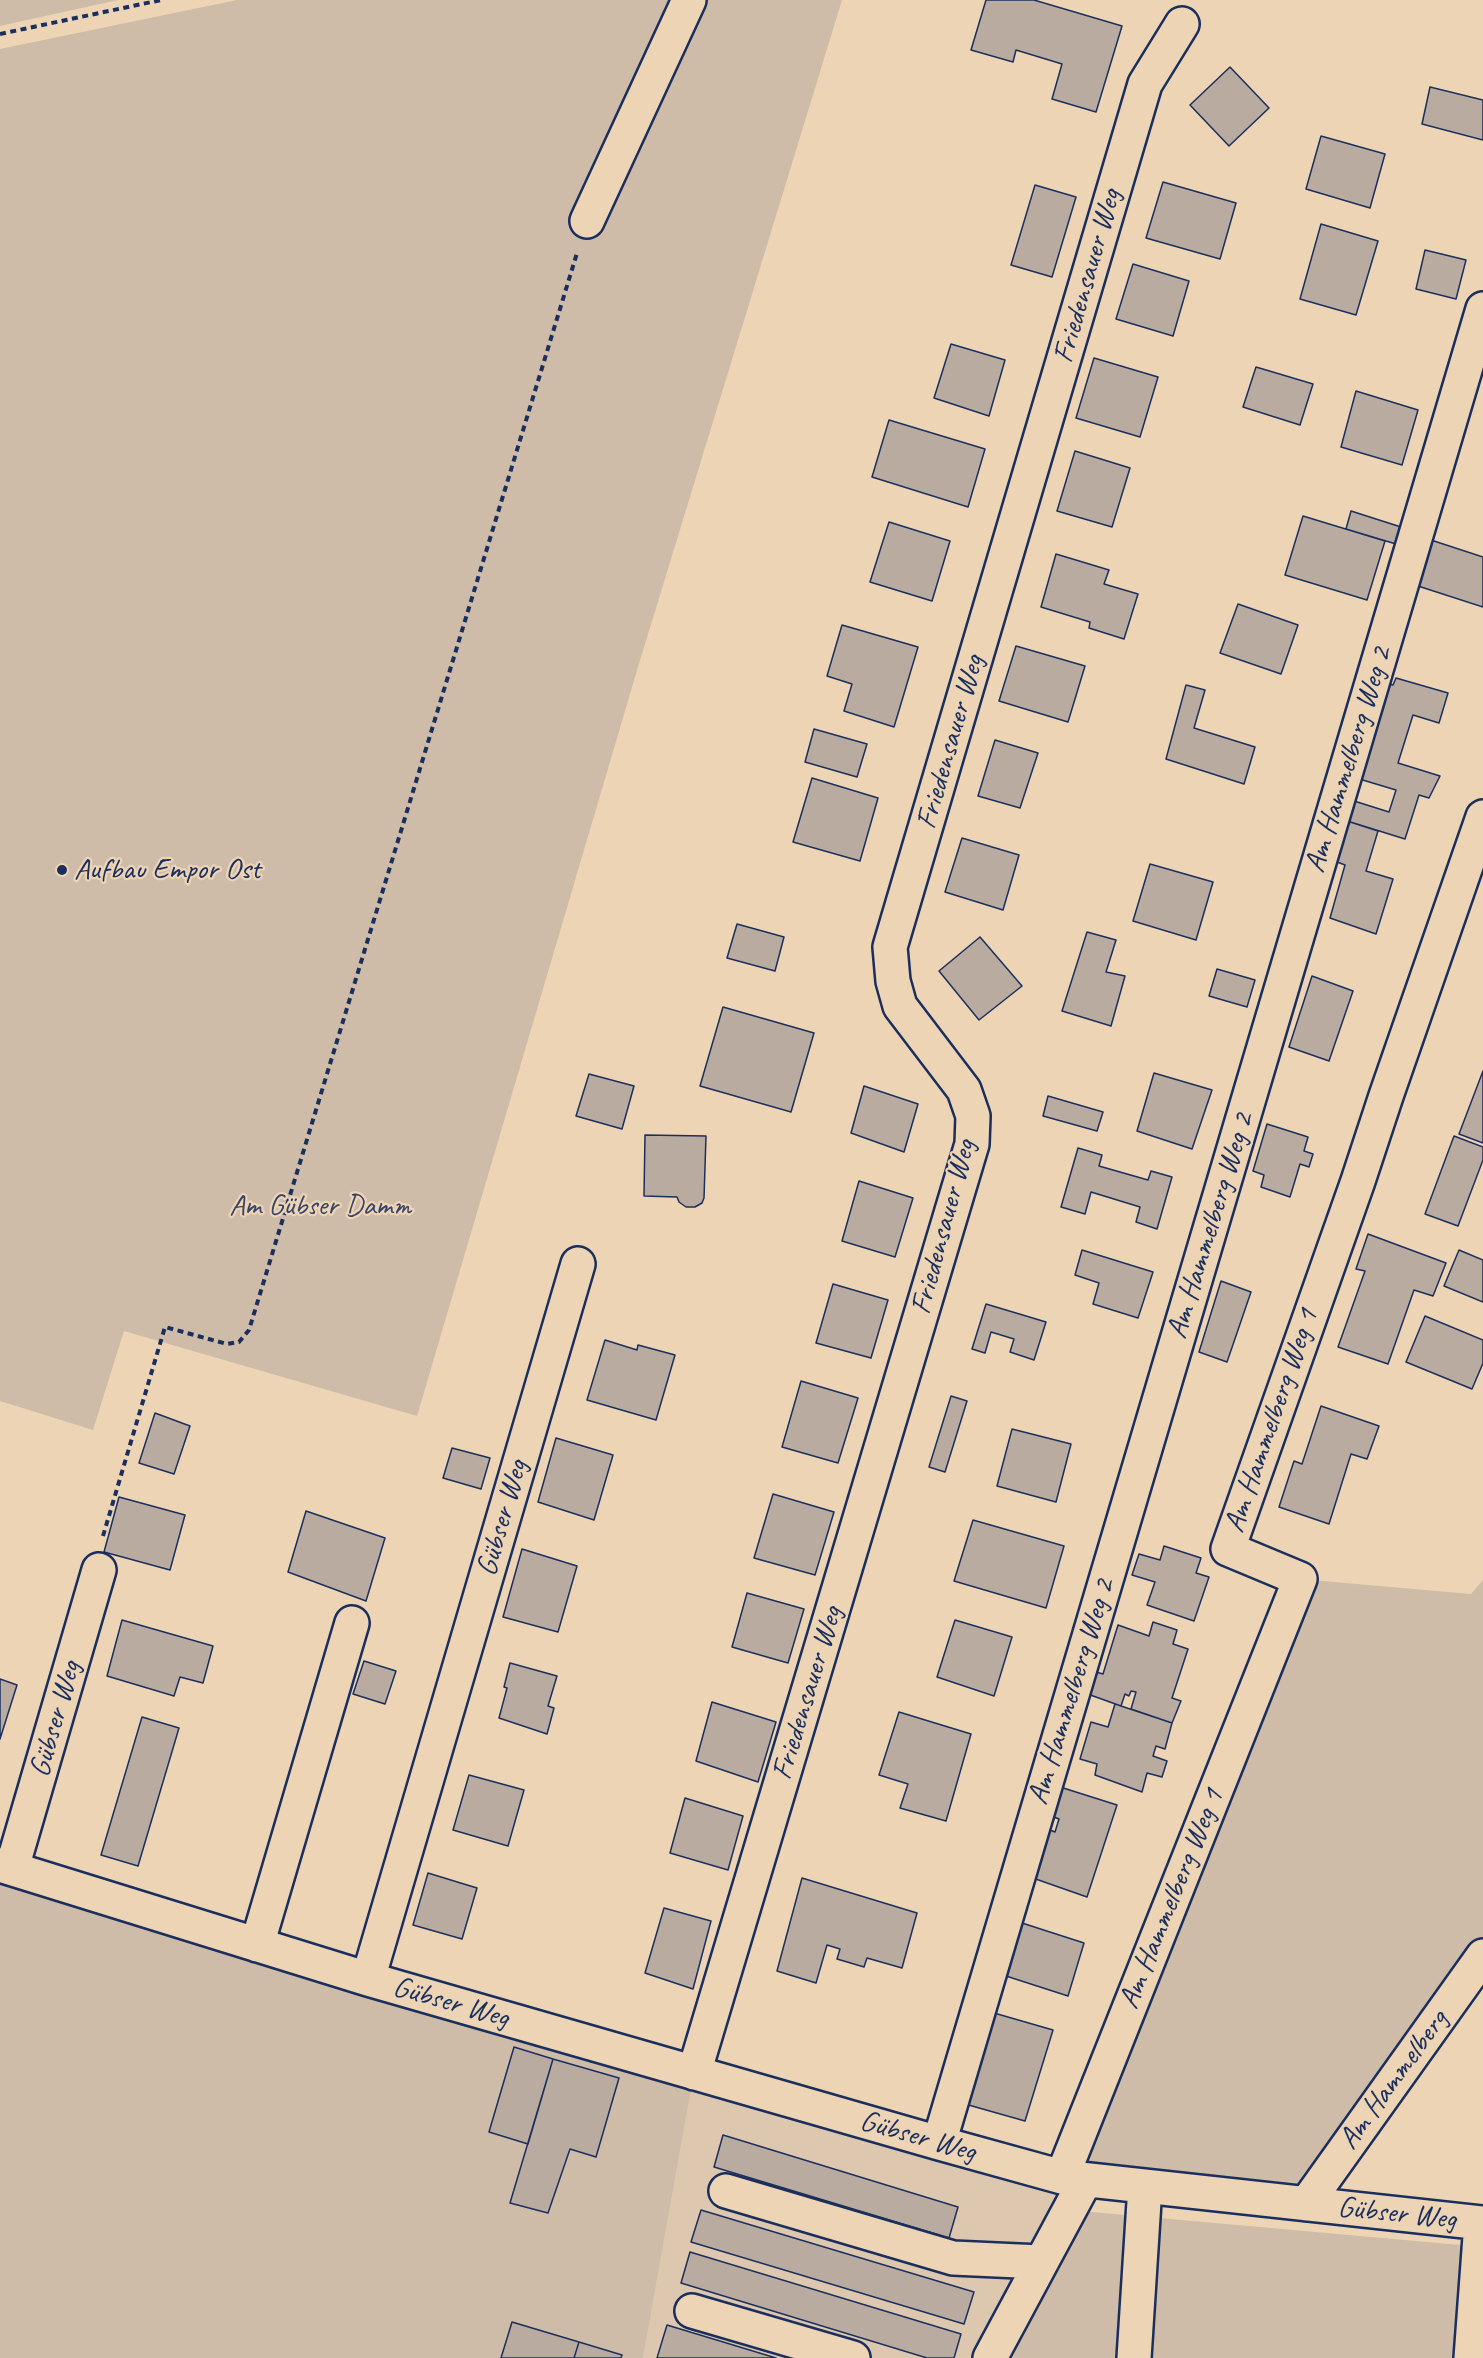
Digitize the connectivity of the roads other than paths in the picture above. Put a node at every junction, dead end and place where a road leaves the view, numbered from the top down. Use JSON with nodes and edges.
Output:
{"nodes":[{"id":1,"x":689,"y":0,"type":"edge"},
{"id":2,"x":1182,"y":24,"type":"dead end"},
{"id":3,"x":587,"y":221,"type":"road end"},
{"id":4,"x":1483,"y":309,"type":"edge"},
{"id":5,"x":1483,"y":817,"type":"edge"},
{"id":6,"x":578,"y":1264,"type":"dead end"},
{"id":7,"x":99,"y":1570,"type":"road end"},
{"id":8,"x":352,"y":1623,"type":"dead end"},
{"id":9,"x":6,"y":1867,"type":"edge"},
{"id":10,"x":257,"y":1945,"type":"junction"},
{"id":11,"x":1483,"y":1956,"type":"edge"},
{"id":12,"x":368,"y":1979,"type":"junction"},
{"id":13,"x":694,"y":2073,"type":"junction"},
{"id":14,"x":939,"y":2144,"type":"junction"},
{"id":15,"x":1074,"y":2179,"type":"junction"},
{"id":16,"x":1145,"y":2186,"type":"junction"},
{"id":17,"x":726,"y":2191,"type":"dead end"},
{"id":18,"x":1306,"y":2204,"type":"junction"},
{"id":19,"x":1482,"y":2223,"type":"edge"},
{"id":20,"x":1041,"y":2262,"type":"junction"},
{"id":21,"x":692,"y":2311,"type":"dead end"},
{"id":22,"x":853,"y":2358,"type":"edge"},
{"id":23,"x":990,"y":2358,"type":"edge"},
{"id":24,"x":1134,"y":2358,"type":"edge"},
{"id":25,"x":1471,"y":2358,"type":"edge"}],
"edges":[{"from":1,"to":3,"type":"street"},
{"from":2,"to":13,"type":"street","name":"Friedensauer Weg"},
{"from":4,"to":14,"type":"street","name":"Am Hammelberg Weg 2"},
{"from":5,"to":15,"type":"street","name":"Am Hammelberg Weg 1"},
{"from":6,"to":12,"type":"street","name":"Gübser Weg"},
{"from":7,"to":9,"type":"street","name":"Gübser Weg"},
{"from":8,"to":10,"type":"street"},
{"from":9,"to":10,"type":"street","name":"Gübser Weg"},
{"from":10,"to":12,"type":"street","name":"Gübser Weg"},
{"from":11,"to":18,"type":"street","name":"Am Hammelberg"},
{"from":12,"to":13,"type":"street","name":"Gübser Weg"},
{"from":13,"to":14,"type":"street","name":"Gübser Weg"},
{"from":14,"to":15,"type":"street","name":"Gübser Weg"},
{"from":15,"to":16,"type":"street","name":"Gübser Weg"},
{"from":15,"to":20,"type":"street"},
{"from":16,"to":18,"type":"street","name":"Gübser Weg"},
{"from":16,"to":24,"type":"street"},
{"from":17,"to":20,"type":"street"},
{"from":18,"to":19,"type":"street","name":"Gübser Weg"},
{"from":19,"to":25,"type":"street"},
{"from":20,"to":23,"type":"street"},
{"from":21,"to":22,"type":"street"}]}
